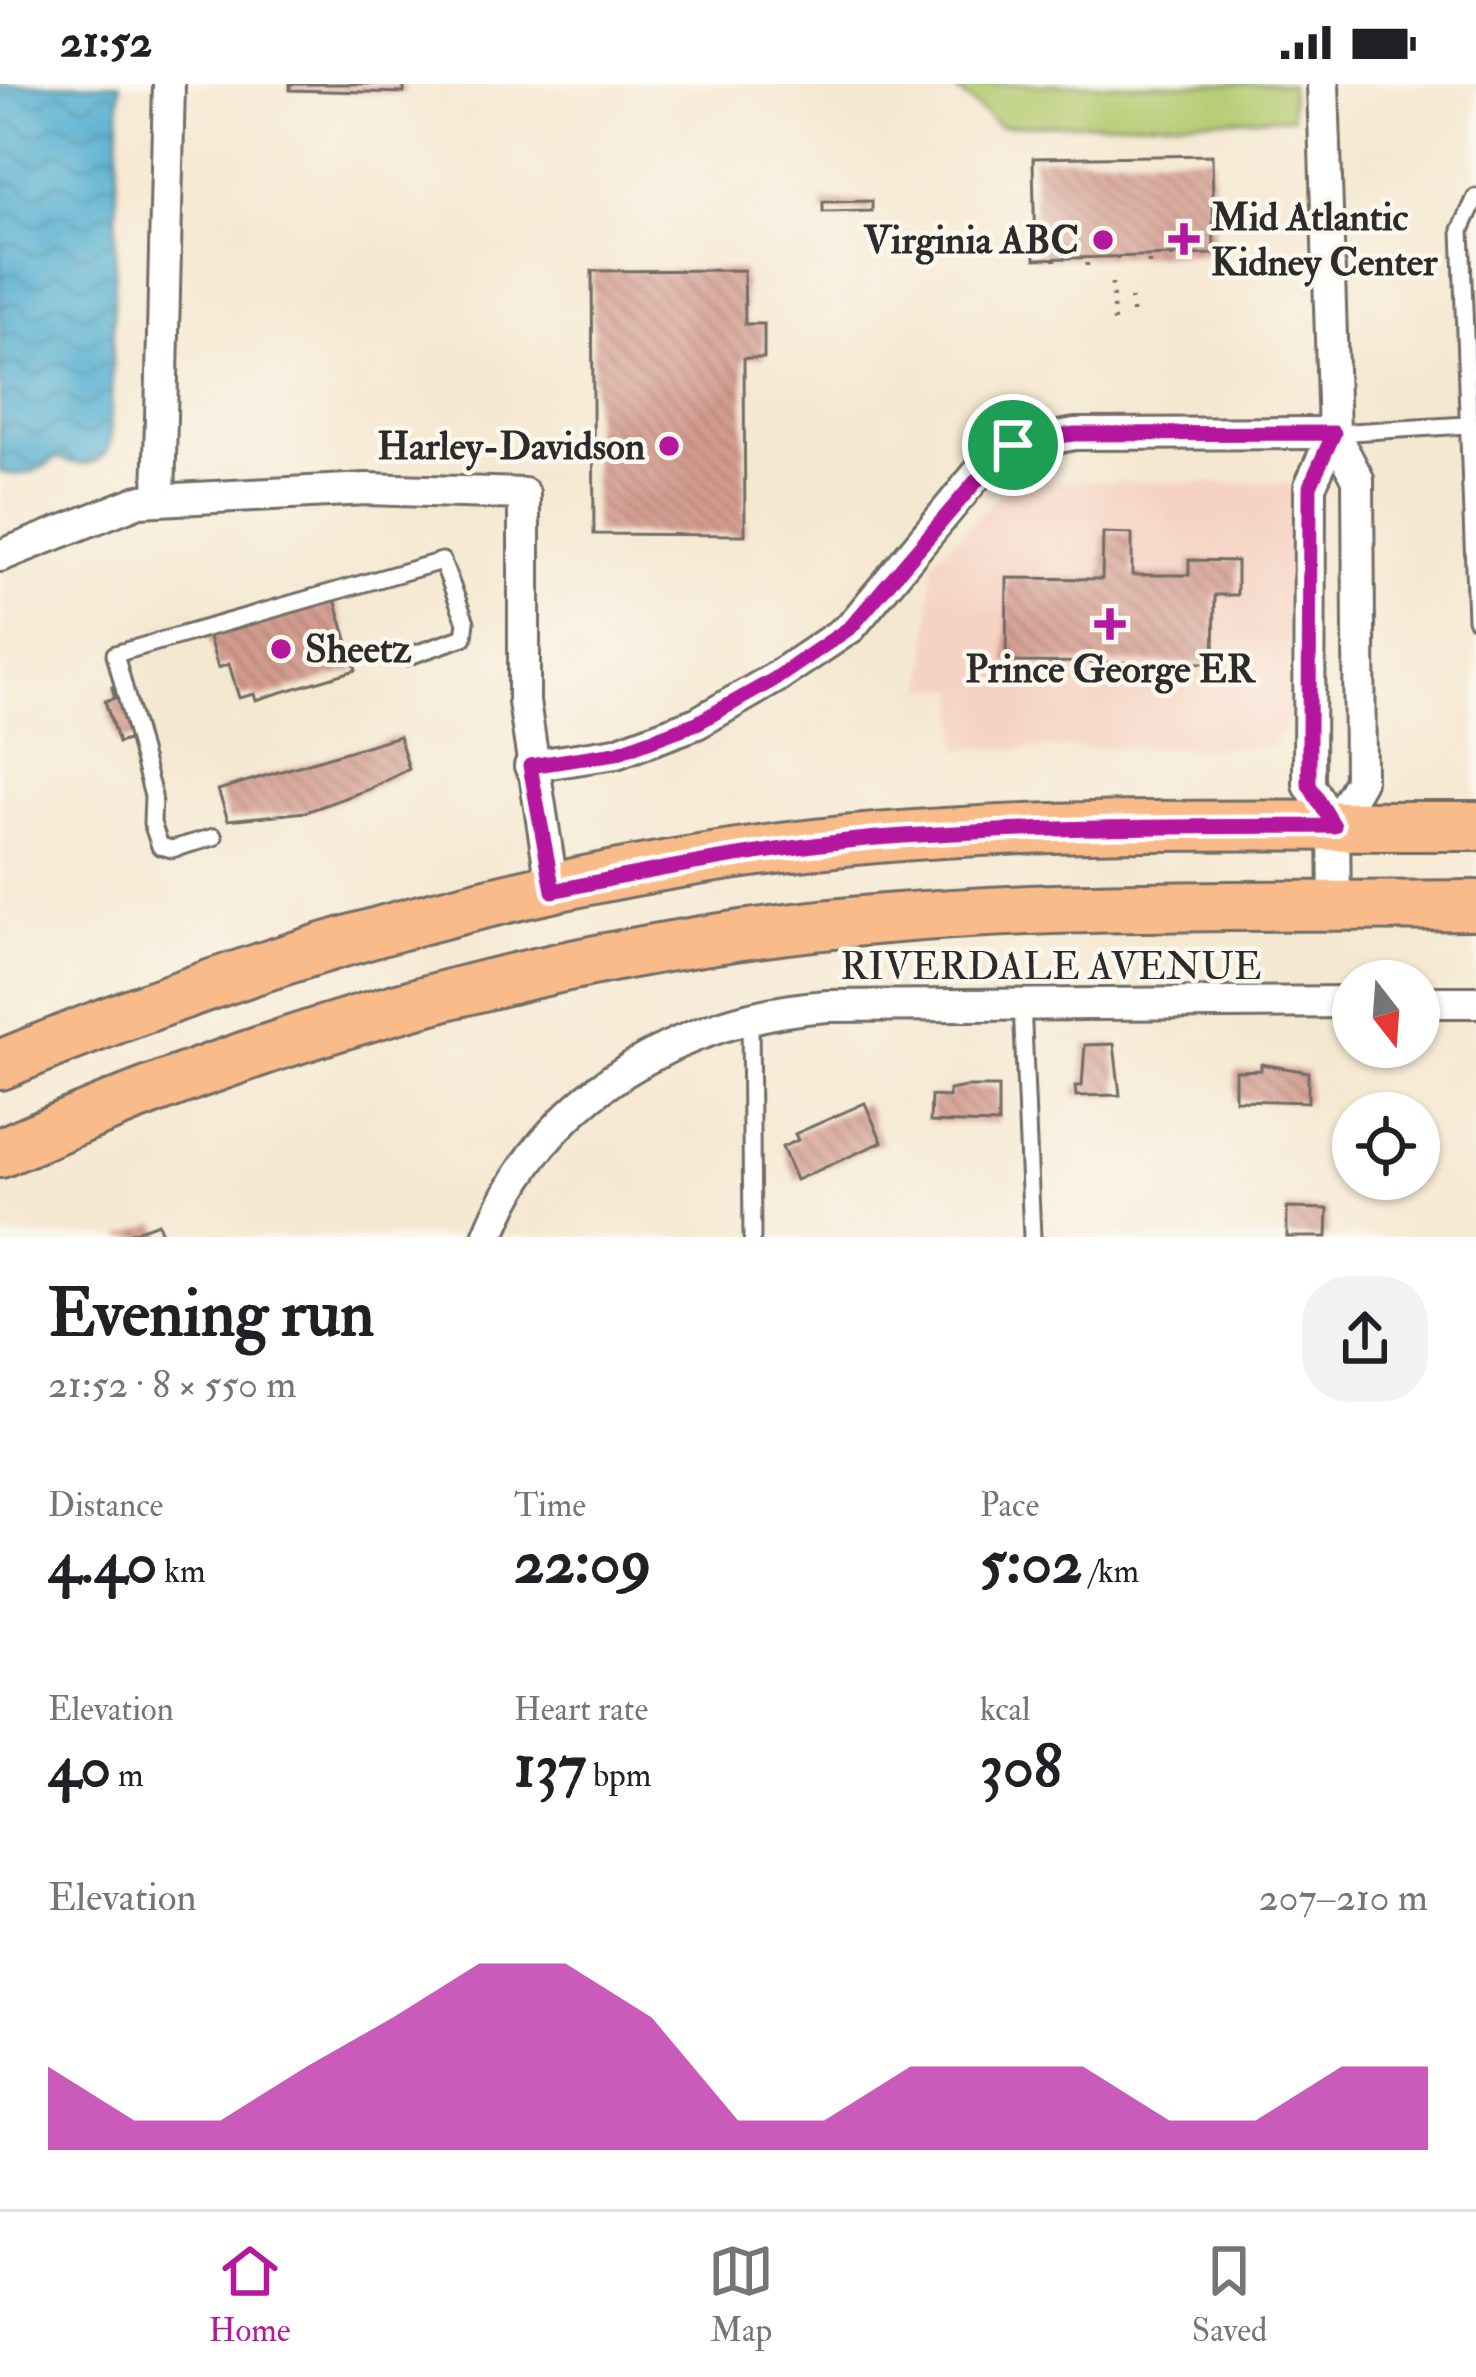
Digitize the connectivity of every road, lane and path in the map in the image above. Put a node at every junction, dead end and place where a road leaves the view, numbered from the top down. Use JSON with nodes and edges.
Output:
{"nodes":[{"id":1,"x":169,"y":84,"type":"edge"},
{"id":2,"x":1323,"y":84,"type":"edge"},
{"id":3,"x":1476,"y":197,"type":"edge"},
{"id":4,"x":1055,"y":258,"type":"dead end"},
{"id":5,"x":1055,"y":267,"type":"dead end"},
{"id":6,"x":1112,"y":283,"type":"dead end"},
{"id":7,"x":1131,"y":298,"type":"dead end"},
{"id":8,"x":1132,"y":322,"type":"dead end"},
{"id":9,"x":1114,"y":323,"type":"dead end"},
{"id":10,"x":1467,"y":425,"type":"junction"},
{"id":11,"x":1334,"y":433,"type":"junction"},
{"id":12,"x":159,"y":500,"type":"junction"},
{"id":13,"x":0,"y":556,"type":"edge"},
{"id":14,"x":1476,"y":619,"type":"edge"},
{"id":15,"x":406,"y":657,"type":"dead end"},
{"id":16,"x":530,"y":766,"type":"junction"},
{"id":17,"x":1334,"y":826,"type":"junction"},
{"id":18,"x":1476,"y":826,"type":"edge"},
{"id":19,"x":214,"y":837,"type":"dead end"},
{"id":20,"x":553,"y":891,"type":"junction"},
{"id":21,"x":1476,"y":905,"type":"edge"},
{"id":22,"x":1335,"y":906,"type":"junction"},
{"id":23,"x":1332,"y":1002,"type":"edge"},
{"id":24,"x":1440,"y":1002,"type":"edge"},
{"id":25,"x":1476,"y":1002,"type":"edge"},
{"id":26,"x":1022,"y":1003,"type":"junction"},
{"id":27,"x":750,"y":1016,"type":"junction"},
{"id":28,"x":0,"y":1066,"type":"edge"},
{"id":29,"x":0,"y":1153,"type":"edge"},
{"id":30,"x":488,"y":1237,"type":"edge"},
{"id":31,"x":752,"y":1237,"type":"edge"},
{"id":32,"x":1032,"y":1237,"type":"edge"}],
"edges":[{"from":1,"to":12,"type":"street"},
{"from":2,"to":11,"type":"street"},
{"from":3,"to":10,"type":"lane"},
{"from":4,"to":5,"type":"path"},
{"from":6,"to":9,"type":"path"},
{"from":7,"to":8,"type":"path"},
{"from":10,"to":11,"type":"lane"},
{"from":10,"to":14,"type":"lane"},
{"from":11,"to":16,"type":"street"},
{"from":11,"to":17,"type":"street"},
{"from":11,"to":17,"type":"street"},
{"from":12,"to":13,"type":"street"},
{"from":12,"to":16,"type":"street"},
{"from":15,"to":19,"type":"lane"},
{"from":16,"to":20,"type":"street"},
{"from":17,"to":18,"type":"main road"},
{"from":17,"to":20,"type":"main road"},
{"from":17,"to":22,"type":"street"},
{"from":20,"to":28,"type":"main road"},
{"from":21,"to":22,"type":"main road"},
{"from":22,"to":29,"type":"main road"},
{"from":23,"to":26,"type":"street","name":"RIVERDALE AVENUE"},
{"from":24,"to":25,"type":"street"},
{"from":26,"to":27,"type":"street","name":"RIVERDALE AVENUE"},
{"from":26,"to":32,"type":"lane"},
{"from":27,"to":30,"type":"street","name":"RIVERDALE AVENUE"},
{"from":27,"to":31,"type":"lane"}]}
